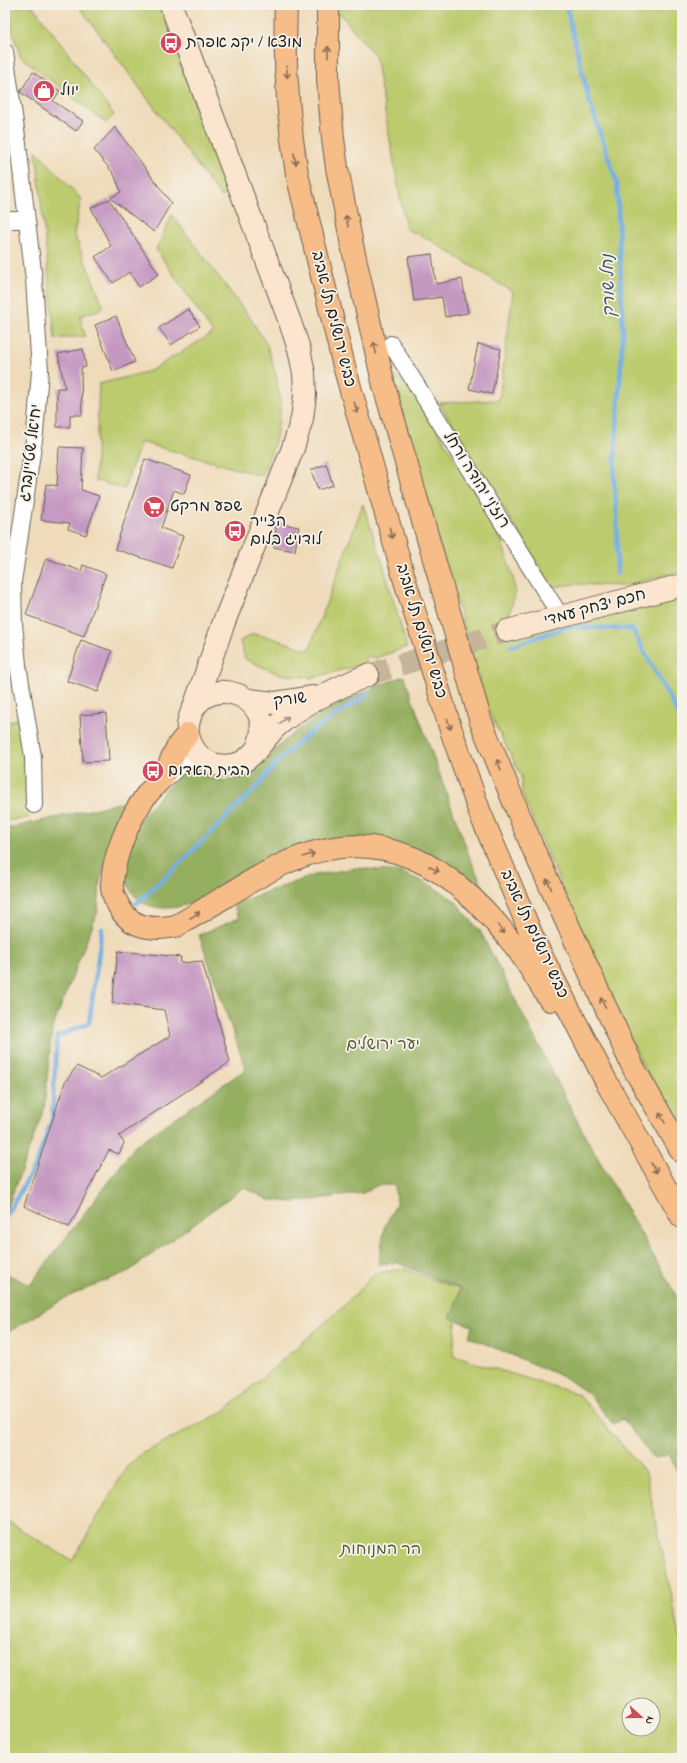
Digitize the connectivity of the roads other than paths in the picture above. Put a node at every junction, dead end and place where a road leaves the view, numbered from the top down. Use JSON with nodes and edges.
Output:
{"nodes":[{"id":1,"x":171,"y":5,"type":"edge"},
{"id":2,"x":286,"y":5,"type":"edge"},
{"id":3,"x":328,"y":5,"type":"edge"},
{"id":4,"x":5,"y":52,"type":"edge"},
{"id":5,"x":5,"y":220,"type":"edge"},
{"id":6,"x":26,"y":220,"type":"junction"},
{"id":7,"x":391,"y":344,"type":"dead end"},
{"id":8,"x":682,"y":585,"type":"edge"},
{"id":9,"x":561,"y":617,"type":"junction"},
{"id":10,"x":224,"y":622,"type":"junction"},
{"id":11,"x":507,"y":631,"type":"tunnel mouth"},
{"id":12,"x":368,"y":675,"type":"tunnel mouth"},
{"id":13,"x":330,"y":692,"type":"junction"},
{"id":14,"x":246,"y":698,"type":"junction"},
{"id":15,"x":193,"y":710,"type":"junction"},
{"id":16,"x":188,"y":734,"type":"junction"},
{"id":17,"x":257,"y":748,"type":"junction"},
{"id":18,"x":203,"y":759,"type":"junction"},
{"id":19,"x":34,"y":805,"type":"dead end"},
{"id":20,"x":159,"y":930,"type":"junction"},
{"id":21,"x":608,"y":1085,"type":"junction"},
{"id":22,"x":682,"y":1152,"type":"edge"},
{"id":23,"x":682,"y":1217,"type":"edge"}],
"edges":[{"from":1,"to":10,"type":"main road"},
{"from":2,"to":21,"type":"highway","name":"כביש ירושלים תל אביב","one_way":true},
{"from":22,"to":3,"type":"highway","name":"כביש ירושלים תל אביב","one_way":true},
{"from":4,"to":6,"type":"street","name":"יחיאל שטיינברג"},
{"from":5,"to":6,"type":"street"},
{"from":6,"to":19,"type":"street","name":"יחיאל שטיינברג"},
{"from":7,"to":9,"type":"street","name":"רוז'ני יהודה ורחל"},
{"from":8,"to":9,"type":"main road","name":"חכם יצחק עמדי"},
{"from":9,"to":11,"type":"main road","name":"חכם יצחק עמדי"},
{"from":10,"to":14,"type":"main road"},
{"from":10,"to":15,"type":"main road"},
{"from":12,"to":13,"type":"main road"},
{"from":13,"to":14,"type":"main road","name":"שורק"},
{"from":17,"to":13,"type":"main road","one_way":true},
{"from":14,"to":15,"type":"main road"},
{"from":14,"to":17,"type":"main road"},
{"from":15,"to":16,"type":"main road"},
{"from":16,"to":18,"type":"main road"},
{"from":16,"to":20,"type":"highway"},
{"from":17,"to":18,"type":"main road"},
{"from":18,"to":20,"type":"street"},
{"from":20,"to":21,"type":"highway","one_way":true},
{"from":21,"to":23,"type":"highway","name":"כביש ירושלים תל אביב","one_way":true}]}
